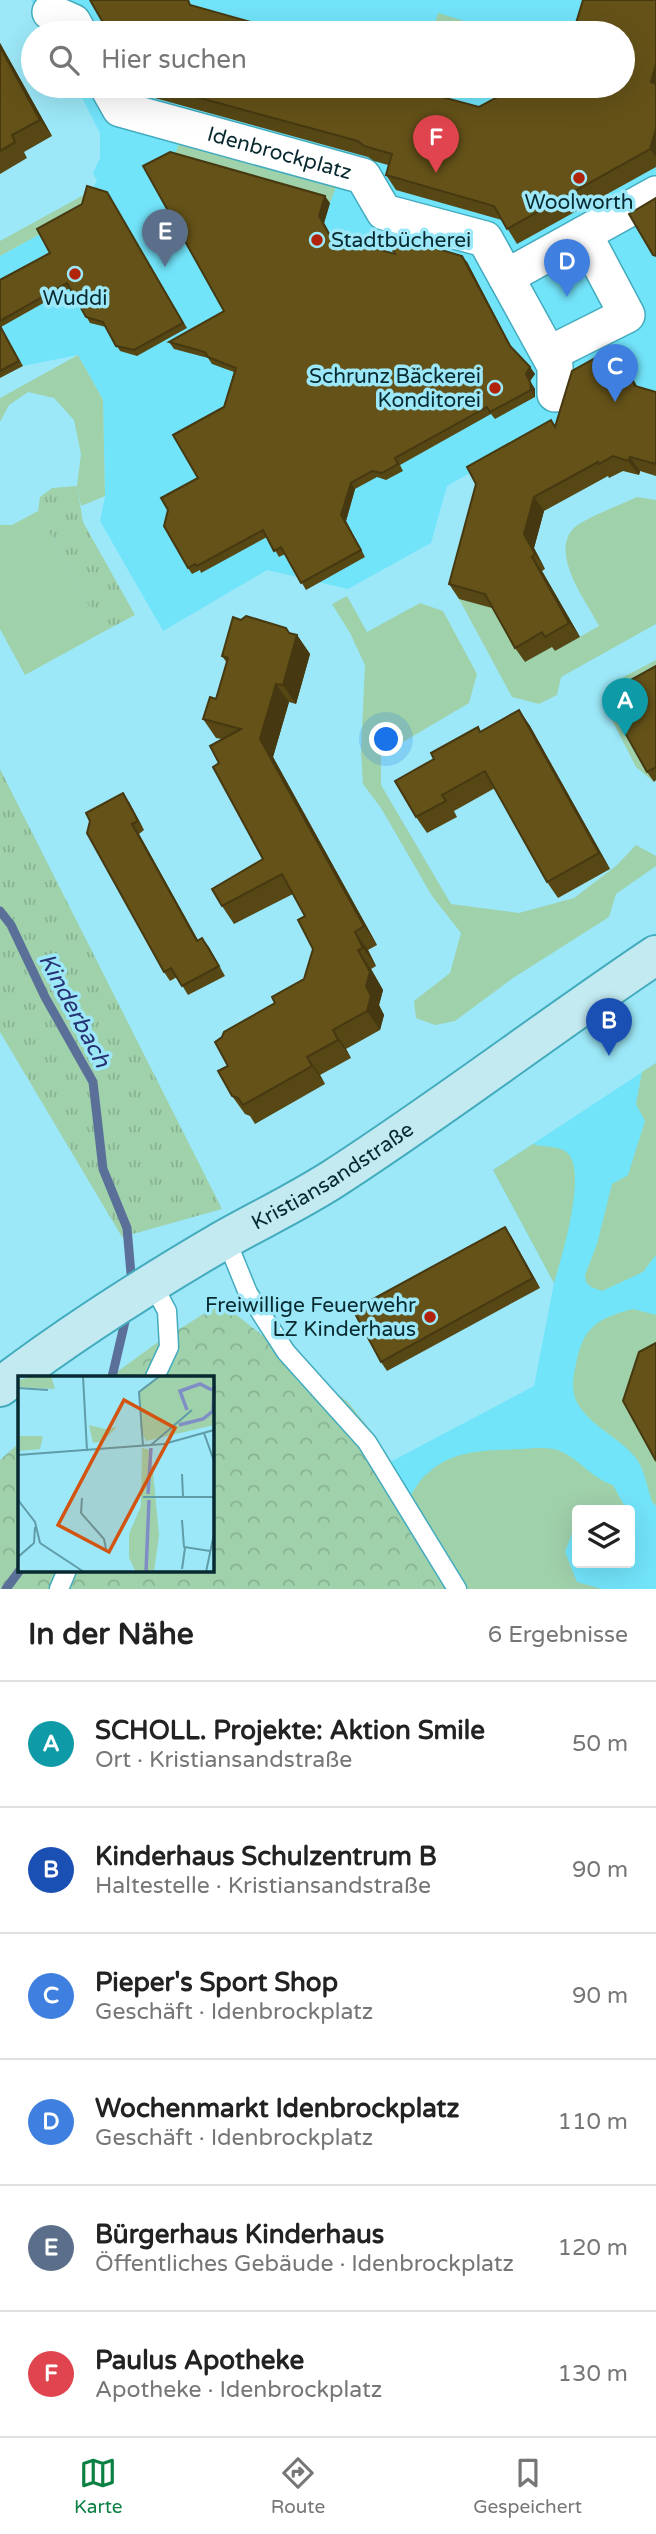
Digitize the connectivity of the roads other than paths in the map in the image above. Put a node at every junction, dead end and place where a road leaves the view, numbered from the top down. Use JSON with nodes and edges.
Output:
{"nodes":[{"id":1,"x":50,"y":12,"type":"dead end"},
{"id":2,"x":72,"y":21,"type":"edge"},
{"id":3,"x":114,"y":98,"type":"edge"},
{"id":4,"x":656,"y":194,"type":"edge"},
{"id":5,"x":584,"y":234,"type":"junction"},
{"id":6,"x":506,"y":277,"type":"junction"},
{"id":7,"x":549,"y":354,"type":"junction"},
{"id":8,"x":555,"y":394,"type":"dead end"},
{"id":9,"x":656,"y":955,"type":"edge"},
{"id":10,"x":226,"y":1239,"type":"junction"},
{"id":11,"x":156,"y":1286,"type":"junction"},
{"id":12,"x":155,"y":1376,"type":"edge"},
{"id":13,"x":0,"y":1387,"type":"edge"},
{"id":14,"x":66,"y":1572,"type":"edge"},
{"id":15,"x":59,"y":1589,"type":"edge"},
{"id":16,"x":457,"y":1589,"type":"edge"}],
"edges":[{"from":1,"to":2,"type":"street"},
{"from":3,"to":6,"type":"street","name":"Idenbrockplatz"},
{"from":4,"to":5,"type":"street"},
{"from":5,"to":6,"type":"street"},
{"from":5,"to":7,"type":"street"},
{"from":6,"to":7,"type":"street","name":"Idenbrockplatz"},
{"from":7,"to":8,"type":"street","name":"Idenbrockplatz"},
{"from":9,"to":10,"type":"street","name":"Kristiansandstraße"},
{"from":10,"to":11,"type":"street","name":"Kristiansandstraße"},
{"from":10,"to":16,"type":"lane"},
{"from":11,"to":12,"type":"lane"},
{"from":11,"to":13,"type":"street","name":"Kristiansandstraße"},
{"from":14,"to":15,"type":"lane"}]}
